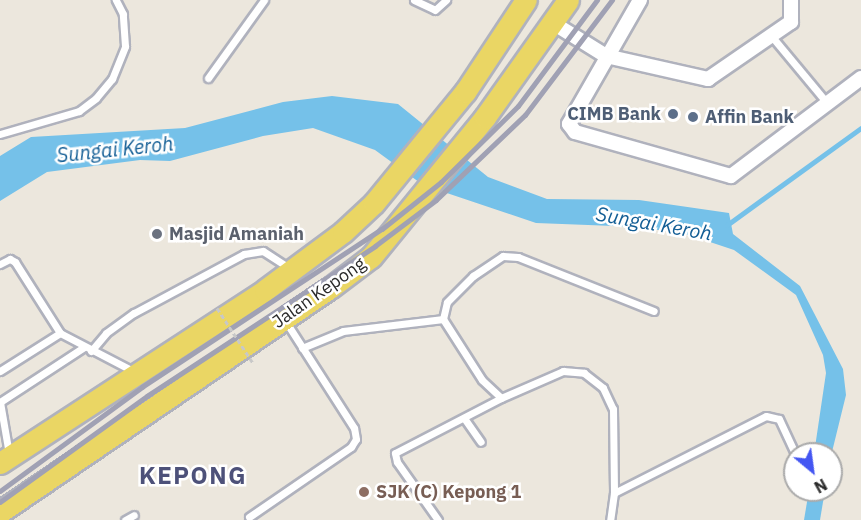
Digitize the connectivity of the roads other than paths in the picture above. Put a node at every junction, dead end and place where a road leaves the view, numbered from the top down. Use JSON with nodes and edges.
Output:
{"nodes":[{"id":1,"x":116,"y":0,"type":"edge"},
{"id":2,"x":264,"y":0,"type":"edge"},
{"id":3,"x":414,"y":0,"type":"edge"},
{"id":4,"x":446,"y":0,"type":"edge"},
{"id":5,"x":526,"y":0,"type":"edge"},
{"id":6,"x":567,"y":0,"type":"edge"},
{"id":7,"x":640,"y":0,"type":"edge"},
{"id":8,"x":791,"y":0,"type":"edge"},
{"id":9,"x":553,"y":23,"type":"junction"},
{"id":10,"x":773,"y":38,"type":"junction"},
{"id":11,"x":606,"y":56,"type":"junction"},
{"id":12,"x":208,"y":78,"type":"dead end"},
{"id":13,"x":861,"y":78,"type":"edge"},
{"id":14,"x":827,"y":103,"type":"junction"},
{"id":15,"x":0,"y":134,"type":"edge"},
{"id":16,"x":0,"y":264,"type":"edge"},
{"id":17,"x":292,"y":271,"type":"junction"},
{"id":18,"x":654,"y":311,"type":"dead end"},
{"id":19,"x":284,"y":318,"type":"junction"},
{"id":20,"x":443,"y":319,"type":"junction"},
{"id":21,"x":60,"y":333,"type":"junction"},
{"id":22,"x":302,"y":348,"type":"junction"},
{"id":23,"x":88,"y":349,"type":"junction"},
{"id":24,"x":0,"y":371,"type":"edge"},
{"id":25,"x":135,"y":372,"type":"junction"},
{"id":26,"x":501,"y":398,"type":"junction"},
{"id":27,"x":0,"y":402,"type":"edge"},
{"id":28,"x":464,"y":418,"type":"junction"},
{"id":29,"x":481,"y":442,"type":"dead end"},
{"id":30,"x":789,"y":442,"type":"edge"},
{"id":31,"x":5,"y":460,"type":"edge"},
{"id":32,"x":614,"y":493,"type":"junction"},
{"id":33,"x":0,"y":512,"type":"edge"},
{"id":34,"x":134,"y":515,"type":"dead end"},
{"id":35,"x":249,"y":517,"type":"dead end"},
{"id":36,"x":125,"y":520,"type":"edge"},
{"id":37,"x":438,"y":520,"type":"edge"},
{"id":38,"x":610,"y":520,"type":"edge"}],
"edges":[{"from":1,"to":15,"type":"lane"},
{"from":2,"to":12,"type":"lane"},
{"from":3,"to":4,"type":"lane"},
{"from":5,"to":17,"type":"main road","name":"Jalan Kepong"},
{"from":6,"to":9,"type":"main road","name":"Jalan Kepong"},
{"from":7,"to":11,"type":"street"},
{"from":8,"to":10,"type":"street"},
{"from":9,"to":11,"type":"street"},
{"from":9,"to":19,"type":"main road","name":"Jalan Kepong"},
{"from":10,"to":11,"type":"street"},
{"from":10,"to":14,"type":"lane"},
{"from":11,"to":14,"type":"street"},
{"from":13,"to":14,"type":"street"},
{"from":16,"to":21,"type":"lane"},
{"from":17,"to":23,"type":"lane"},
{"from":17,"to":25,"type":"main road","name":"Jalan Kepong"},
{"from":18,"to":20,"type":"lane"},
{"from":19,"to":22,"type":"lane"},
{"from":19,"to":33,"type":"main road","name":"Jalan Kepong"},
{"from":20,"to":22,"type":"lane"},
{"from":20,"to":26,"type":"lane"},
{"from":21,"to":23,"type":"lane"},
{"from":21,"to":24,"type":"lane"},
{"from":22,"to":35,"type":"lane"},
{"from":23,"to":25,"type":"lane"},
{"from":23,"to":27,"type":"lane"},
{"from":25,"to":31,"type":"main road","name":"Jalan Kepong"},
{"from":26,"to":28,"type":"lane"},
{"from":26,"to":32,"type":"lane"},
{"from":27,"to":31,"type":"lane"},
{"from":28,"to":29,"type":"lane"},
{"from":28,"to":37,"type":"lane"},
{"from":30,"to":32,"type":"lane"},
{"from":32,"to":38,"type":"lane"},
{"from":34,"to":36,"type":"lane"}]}
